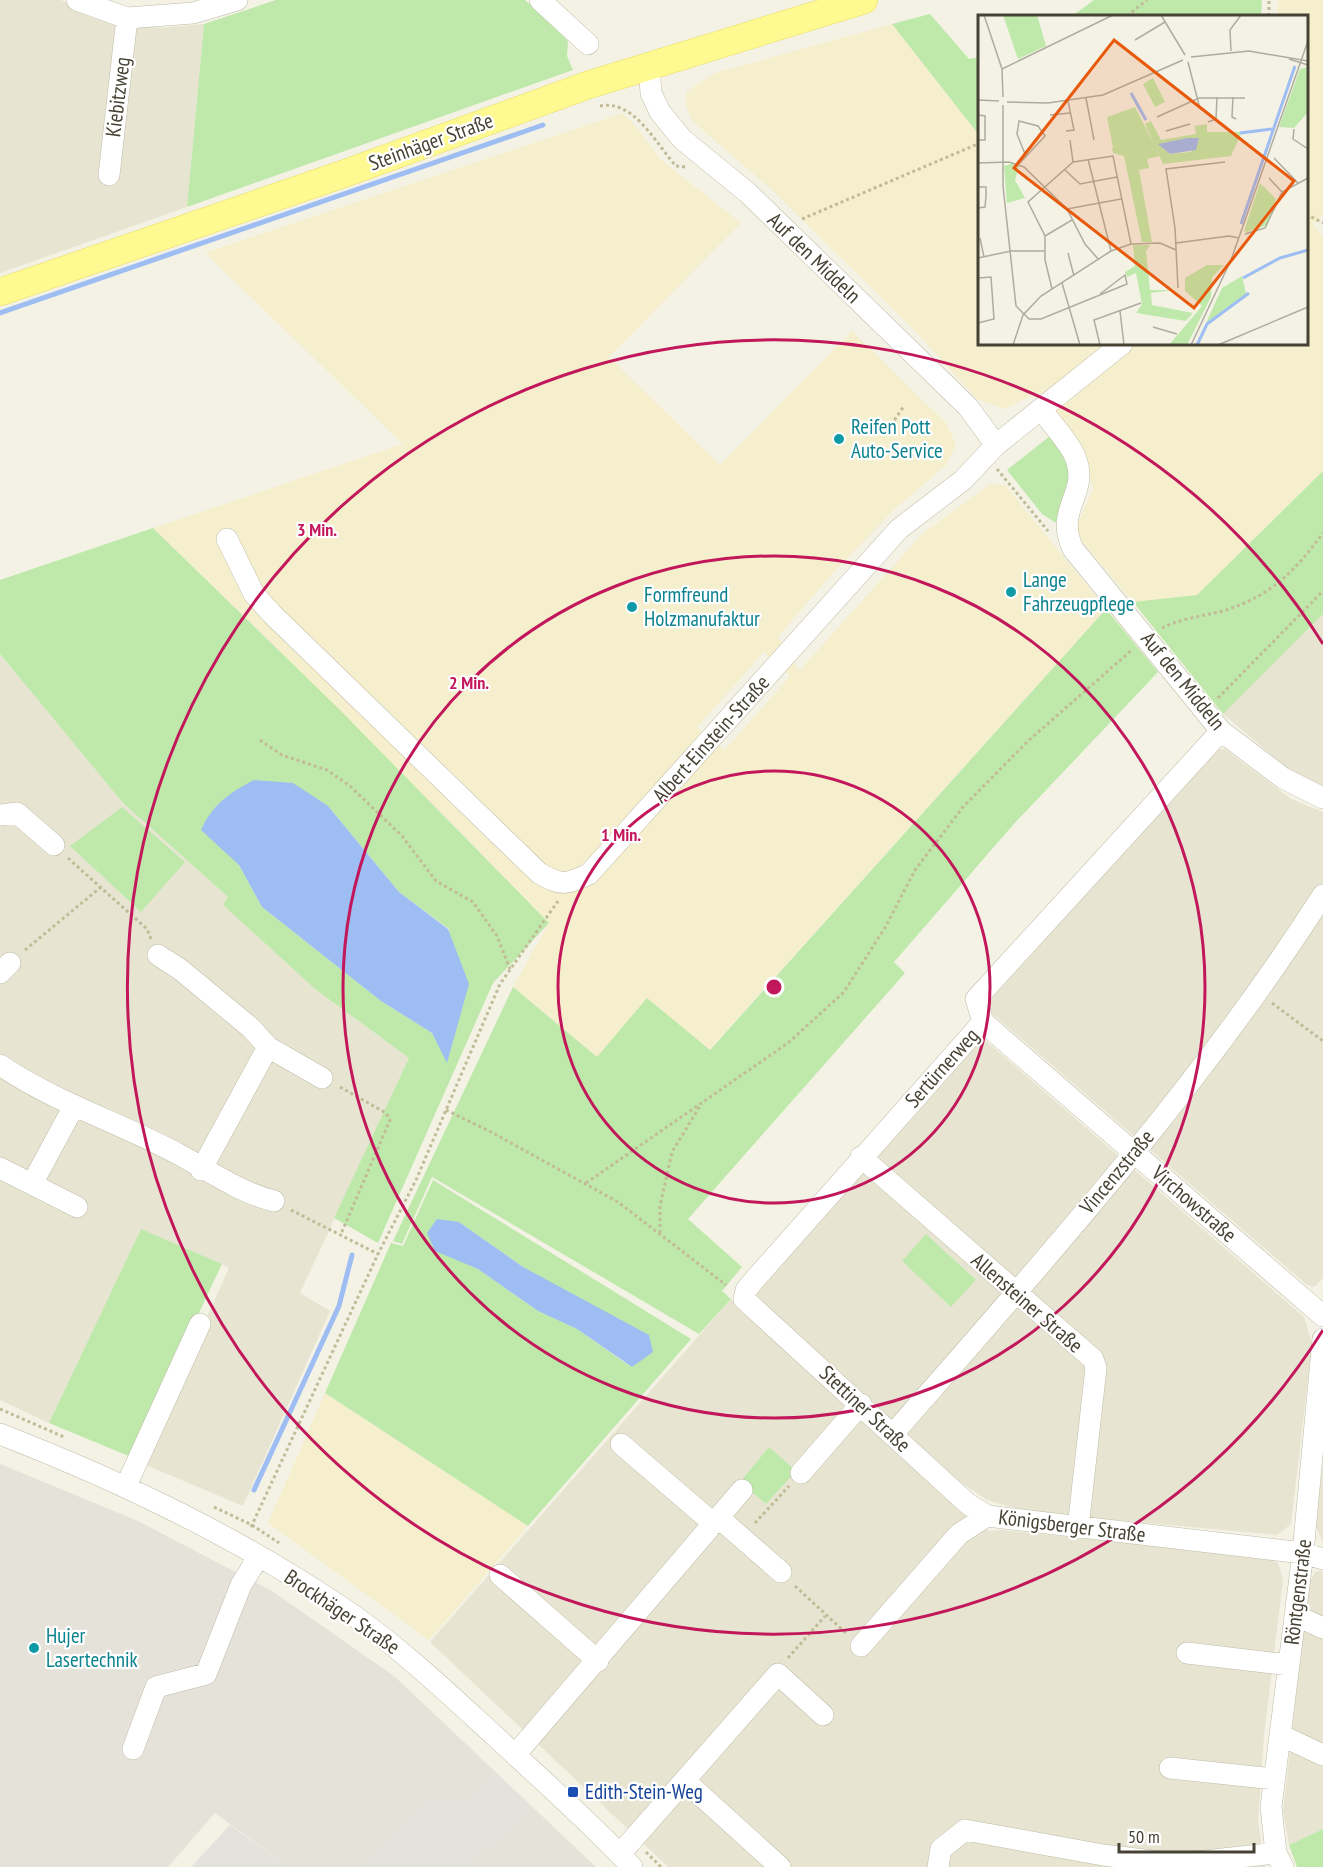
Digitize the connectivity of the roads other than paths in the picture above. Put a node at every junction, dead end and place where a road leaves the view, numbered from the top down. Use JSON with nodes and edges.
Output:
{"nodes":[{"id":1,"x":77,"y":0,"type":"edge"},
{"id":2,"x":237,"y":0,"type":"edge"},
{"id":3,"x":540,"y":0,"type":"edge"},
{"id":4,"x":864,"y":0,"type":"edge"},
{"id":5,"x":127,"y":18,"type":"junction"},
{"id":6,"x":588,"y":44,"type":"dead end"},
{"id":7,"x":649,"y":65,"type":"junction"},
{"id":8,"x":109,"y":175,"type":"dead end"},
{"id":9,"x":0,"y":292,"type":"edge"},
{"id":10,"x":1121,"y":345,"type":"edge"},
{"id":11,"x":1041,"y":409,"type":"junction"},
{"id":12,"x":996,"y":445,"type":"junction"},
{"id":13,"x":227,"y":539,"type":"dead end"},
{"id":14,"x":1221,"y":730,"type":"junction"},
{"id":15,"x":1323,"y":798,"type":"edge"},
{"id":16,"x":0,"y":815,"type":"edge"},
{"id":17,"x":54,"y":845,"type":"road end"},
{"id":18,"x":1323,"y":895,"type":"edge"},
{"id":19,"x":158,"y":955,"type":"dead end"},
{"id":20,"x":984,"y":1022,"type":"junction"},
{"id":21,"x":268,"y":1047,"type":"junction"},
{"id":22,"x":0,"y":1065,"type":"edge"},
{"id":23,"x":322,"y":1078,"type":"road end"},
{"id":24,"x":74,"y":1106,"type":"junction"},
{"id":25,"x":1133,"y":1152,"type":"junction"},
{"id":26,"x":861,"y":1157,"type":"junction"},
{"id":27,"x":0,"y":1168,"type":"edge"},
{"id":28,"x":201,"y":1170,"type":"junction"},
{"id":29,"x":32,"y":1184,"type":"junction"},
{"id":30,"x":274,"y":1201,"type":"road end"},
{"id":31,"x":77,"y":1207,"type":"dead end"},
{"id":32,"x":1017,"y":1293,"type":"junction"},
{"id":33,"x":744,"y":1299,"type":"joint"},
{"id":34,"x":1323,"y":1316,"type":"edge"},
{"id":35,"x":200,"y":1324,"type":"dead end"},
{"id":36,"x":1323,"y":1339,"type":"edge"},
{"id":37,"x":861,"y":1404,"type":"junction"},
{"id":38,"x":0,"y":1434,"type":"edge"},
{"id":39,"x":893,"y":1434,"type":"junction"},
{"id":40,"x":621,"y":1443,"type":"dead end"},
{"id":41,"x":801,"y":1473,"type":"road end"},
{"id":42,"x":126,"y":1486,"type":"junction"},
{"id":43,"x":742,"y":1490,"type":"dead end"},
{"id":44,"x":987,"y":1516,"type":"junction"},
{"id":45,"x":717,"y":1521,"type":"junction"},
{"id":46,"x":1078,"y":1528,"type":"junction"},
{"id":47,"x":260,"y":1556,"type":"junction"},
{"id":48,"x":1313,"y":1556,"type":"edge"},
{"id":49,"x":781,"y":1572,"type":"road end"},
{"id":50,"x":500,"y":1575,"type":"dead end"},
{"id":51,"x":1295,"y":1615,"type":"junction"},
{"id":52,"x":1323,"y":1629,"type":"edge"},
{"id":53,"x":861,"y":1646,"type":"road end"},
{"id":54,"x":1187,"y":1653,"type":"dead end"},
{"id":55,"x":598,"y":1661,"type":"junction"},
{"id":56,"x":1288,"y":1665,"type":"junction"},
{"id":57,"x":823,"y":1715,"type":"dead end"},
{"id":58,"x":1280,"y":1735,"type":"junction"},
{"id":59,"x":133,"y":1749,"type":"dead end"},
{"id":60,"x":515,"y":1755,"type":"junction"},
{"id":61,"x":1323,"y":1755,"type":"edge"},
{"id":62,"x":1170,"y":1768,"type":"dead end"},
{"id":63,"x":1274,"y":1779,"type":"junction"},
{"id":64,"x":685,"y":1781,"type":"junction"},
{"id":65,"x":626,"y":1860,"type":"edge"},
{"id":66,"x":1279,"y":1860,"type":"edge"},
{"id":67,"x":1176,"y":1865,"type":"edge"},
{"id":68,"x":780,"y":1867,"type":"edge"},
{"id":69,"x":938,"y":1867,"type":"edge"}],
"edges":[{"from":1,"to":5,"type":"street"},
{"from":2,"to":5,"type":"street"},
{"from":3,"to":6,"type":"street"},
{"from":4,"to":7,"type":"main road","name":"Steinhäger Straße"},
{"from":5,"to":8,"type":"street","name":"Kiebitzweg"},
{"from":7,"to":9,"type":"main road","name":"Steinhäger Straße"},
{"from":7,"to":12,"type":"street","name":"Auf den Middeln"},
{"from":10,"to":11,"type":"street","name":"Albert-Einstein-Straße"},
{"from":11,"to":12,"type":"street","name":"Albert-Einstein-Straße"},
{"from":11,"to":14,"type":"street","name":"Auf den Middeln"},
{"from":12,"to":13,"type":"street","name":"Albert-Einstein-Straße"},
{"from":14,"to":15,"type":"street","name":"Auf den Middeln"},
{"from":14,"to":20,"type":"street","name":"Sertürnerweg"},
{"from":16,"to":17,"type":"street"},
{"from":18,"to":25,"type":"street","name":"Vincenzstraße"},
{"from":19,"to":21,"type":"street"},
{"from":20,"to":25,"type":"street","name":"Virchowstraße"},
{"from":20,"to":26,"type":"street","name":"Sertürnerweg"},
{"from":21,"to":23,"type":"street"},
{"from":21,"to":28,"type":"street"},
{"from":22,"to":24,"type":"street"},
{"from":24,"to":28,"type":"street"},
{"from":24,"to":29,"type":"street"},
{"from":25,"to":32,"type":"street","name":"Vincenzstraße"},
{"from":25,"to":34,"type":"street","name":"Virchowstraße"},
{"from":26,"to":32,"type":"street","name":"Allensteiner Straße"},
{"from":26,"to":33,"type":"street","name":"Sertürnerweg"},
{"from":27,"to":29,"type":"street"},
{"from":28,"to":30,"type":"street"},
{"from":29,"to":31,"type":"street"},
{"from":32,"to":39,"type":"street","name":"Vincenzstraße"},
{"from":32,"to":46,"type":"street","name":"Allensteiner Straße"},
{"from":33,"to":37,"type":"street","name":"Stettiner Straße"},
{"from":35,"to":42,"type":"street"},
{"from":36,"to":48,"type":"street","name":"Röntgenstraße"},
{"from":37,"to":39,"type":"street","name":"Stettiner Straße"},
{"from":37,"to":41,"type":"street"},
{"from":38,"to":42,"type":"street","name":"Brockhäger Straße"},
{"from":39,"to":44,"type":"street","name":"Stettiner Straße"},
{"from":40,"to":45,"type":"street"},
{"from":42,"to":47,"type":"street","name":"Brockhäger Straße"},
{"from":43,"to":45,"type":"street"},
{"from":44,"to":46,"type":"street","name":"Königsberger Straße"},
{"from":44,"to":53,"type":"street","name":"Königsberger Straße"},
{"from":45,"to":49,"type":"street"},
{"from":45,"to":55,"type":"street"},
{"from":46,"to":48,"type":"street","name":"Königsberger Straße"},
{"from":47,"to":59,"type":"street"},
{"from":47,"to":60,"type":"street","name":"Brockhäger Straße"},
{"from":48,"to":51,"type":"street","name":"Röntgenstraße"},
{"from":50,"to":55,"type":"street"},
{"from":51,"to":52,"type":"street"},
{"from":51,"to":56,"type":"street","name":"Röntgenstraße"},
{"from":54,"to":56,"type":"street","name":"Röntgenstraße"},
{"from":55,"to":60,"type":"street"},
{"from":56,"to":58,"type":"street","name":"Röntgenstraße"},
{"from":57,"to":64,"type":"street"},
{"from":58,"to":61,"type":"street"},
{"from":58,"to":63,"type":"street","name":"Röntgenstraße"},
{"from":60,"to":65,"type":"street","name":"Brockhäger Straße"},
{"from":62,"to":63,"type":"street"},
{"from":63,"to":66,"type":"street","name":"Röntgenstraße"},
{"from":64,"to":65,"type":"street"},
{"from":64,"to":68,"type":"street"},
{"from":66,"to":67,"type":"street"},
{"from":67,"to":69,"type":"street"}]}
